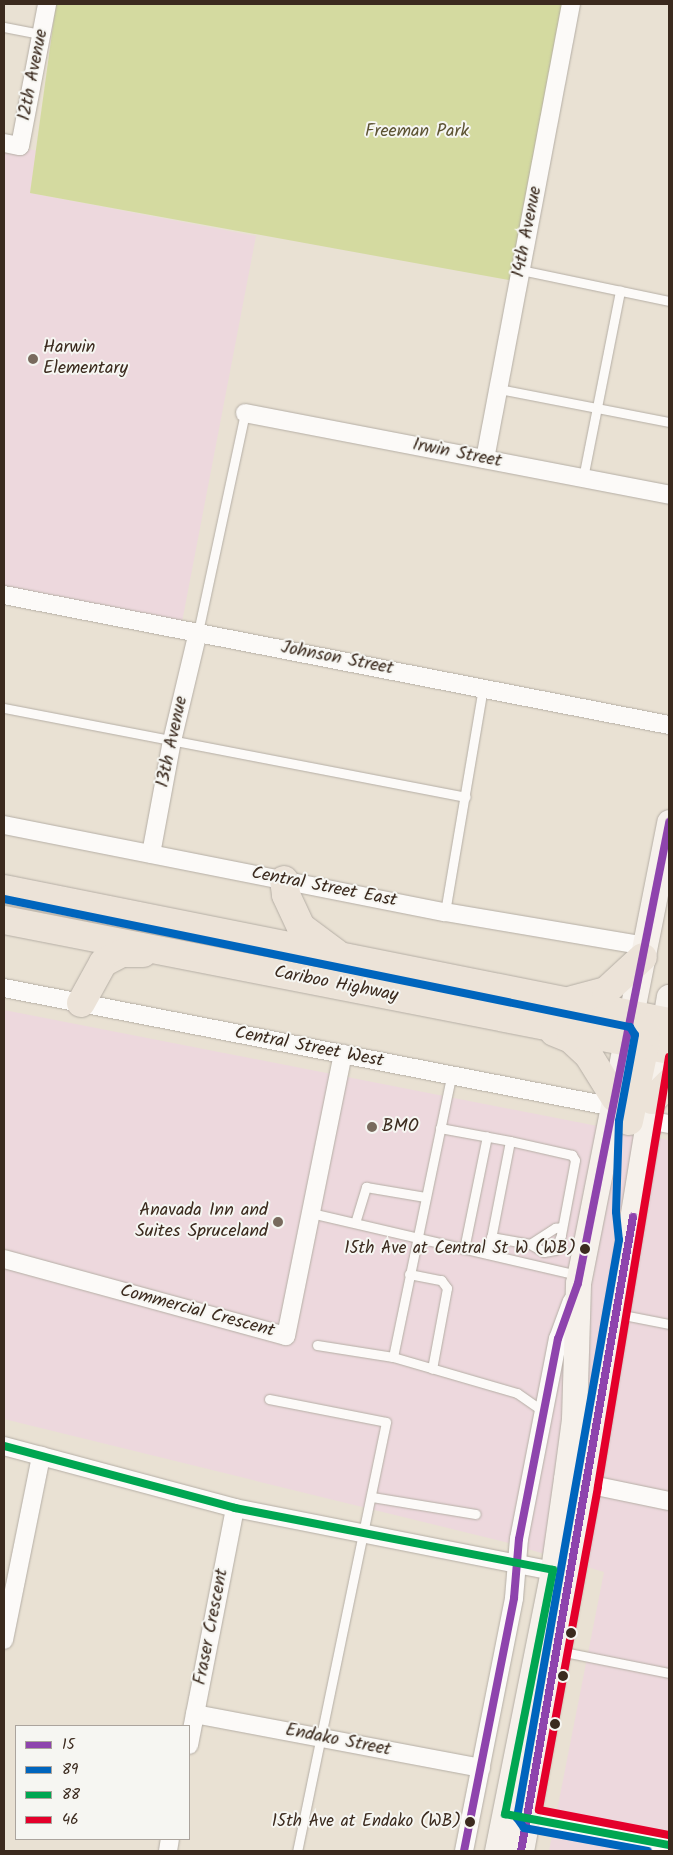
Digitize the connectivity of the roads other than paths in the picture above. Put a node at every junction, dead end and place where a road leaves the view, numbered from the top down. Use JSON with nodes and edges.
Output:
{"nodes":[{"id":1,"x":47,"y":4,"type":"edge"},
{"id":2,"x":571,"y":4,"type":"edge"},
{"id":3,"x":4,"y":27,"type":"edge"},
{"id":4,"x":41,"y":34,"type":"junction"},
{"id":5,"x":12,"y":144,"type":"edge"},
{"id":6,"x":521,"y":270,"type":"junction"},
{"id":7,"x":620,"y":292,"type":"junction"},
{"id":8,"x":669,"y":301,"type":"edge"},
{"id":9,"x":498,"y":388,"type":"junction"},
{"id":10,"x":597,"y":408,"type":"junction"},
{"id":11,"x":245,"y":413,"type":"joint"},
{"id":12,"x":669,"y":422,"type":"edge"},
{"id":13,"x":485,"y":459,"type":"junction"},
{"id":14,"x":583,"y":478,"type":"junction"},
{"id":15,"x":669,"y":495,"type":"edge"},
{"id":16,"x":4,"y":595,"type":"edge"},
{"id":17,"x":198,"y":632,"type":"junction"},
{"id":18,"x":483,"y":688,"type":"junction"},
{"id":19,"x":4,"y":708,"type":"edge"},
{"id":20,"x":669,"y":725,"type":"edge"},
{"id":21,"x":172,"y":741,"type":"junction"},
{"id":22,"x":466,"y":797,"type":"junction"},
{"id":23,"x":669,"y":822,"type":"edge"},
{"id":24,"x":4,"y":825,"type":"edge"},
{"id":25,"x":151,"y":854,"type":"junction"},
{"id":26,"x":284,"y":880,"type":"junction"},
{"id":27,"x":4,"y":889,"type":"edge"},
{"id":28,"x":445,"y":912,"type":"junction"},
{"id":29,"x":4,"y":920,"type":"edge"},
{"id":30,"x":644,"y":952,"type":"junction"},
{"id":31,"x":174,"y":953,"type":"junction"},
{"id":32,"x":346,"y":959,"type":"junction"},
{"id":33,"x":4,"y":988,"type":"edge"},
{"id":34,"x":559,"y":1001,"type":"junction"},
{"id":35,"x":81,"y":1003,"type":"junction"},
{"id":36,"x":668,"y":1014,"type":"edge"},
{"id":37,"x":537,"y":1024,"type":"junction"},
{"id":38,"x":647,"y":1040,"type":"edge"},
{"id":39,"x":343,"y":1054,"type":"junction"},
{"id":40,"x":451,"y":1076,"type":"junction"},
{"id":41,"x":642,"y":1108,"type":"edge"},
{"id":42,"x":440,"y":1128,"type":"junction"},
{"id":43,"x":487,"y":1136,"type":"junction"},
{"id":44,"x":510,"y":1141,"type":"junction"},
{"id":45,"x":425,"y":1197,"type":"junction"},
{"id":46,"x":311,"y":1213,"type":"junction"},
{"id":47,"x":355,"y":1224,"type":"junction"},
{"id":48,"x":562,"y":1227,"type":"junction"},
{"id":49,"x":491,"y":1237,"type":"junction"},
{"id":50,"x":416,"y":1238,"type":"junction"},
{"id":51,"x":530,"y":1244,"type":"junction"},
{"id":52,"x":464,"y":1249,"type":"junction"},
{"id":53,"x":488,"y":1254,"type":"junction"},
{"id":54,"x":4,"y":1259,"type":"edge"},
{"id":55,"x":409,"y":1274,"type":"junction"},
{"id":56,"x":579,"y":1279,"type":"junction"},
{"id":57,"x":617,"y":1314,"type":"junction"},
{"id":58,"x":669,"y":1324,"type":"edge"},
{"id":59,"x":317,"y":1345,"type":"dead end"},
{"id":60,"x":393,"y":1357,"type":"junction"},
{"id":61,"x":432,"y":1369,"type":"junction"},
{"id":62,"x":269,"y":1399,"type":"dead end"},
{"id":63,"x":544,"y":1412,"type":"junction"},
{"id":64,"x":4,"y":1446,"type":"edge"},
{"id":65,"x":41,"y":1456,"type":"junction"},
{"id":66,"x":577,"y":1482,"type":"junction"},
{"id":67,"x":372,"y":1497,"type":"junction"},
{"id":68,"x":669,"y":1501,"type":"edge"},
{"id":69,"x":235,"y":1508,"type":"junction"},
{"id":70,"x":476,"y":1514,"type":"dead end"},
{"id":71,"x":365,"y":1534,"type":"junction"},
{"id":72,"x":517,"y":1564,"type":"junction"},
{"id":73,"x":562,"y":1572,"type":"junction"},
{"id":74,"x":4,"y":1640,"type":"edge"},
{"id":75,"x":558,"y":1650,"type":"junction"},
{"id":76,"x":669,"y":1673,"type":"edge"},
{"id":77,"x":195,"y":1714,"type":"junction"},
{"id":78,"x":322,"y":1738,"type":"junction"},
{"id":79,"x":190,"y":1740,"type":"edge"},
{"id":80,"x":481,"y":1768,"type":"junction"},
{"id":81,"x":516,"y":1816,"type":"junction"},
{"id":82,"x":669,"y":1845,"type":"edge"},
{"id":83,"x":297,"y":1851,"type":"edge"},
{"id":84,"x":464,"y":1851,"type":"edge"},
{"id":85,"x":497,"y":1851,"type":"edge"},
{"id":86,"x":521,"y":1851,"type":"edge"}],
"edges":[{"from":1,"to":4,"type":"street","name":"12th Avenue"},
{"from":2,"to":6,"type":"street","name":"14th Avenue"},
{"from":3,"to":4,"type":"lane"},
{"from":4,"to":5,"type":"street","name":"12th Avenue"},
{"from":6,"to":7,"type":"lane"},
{"from":6,"to":9,"type":"street","name":"14th Avenue"},
{"from":7,"to":8,"type":"lane"},
{"from":7,"to":10,"type":"lane"},
{"from":9,"to":10,"type":"lane"},
{"from":9,"to":13,"type":"street","name":"14th Avenue"},
{"from":10,"to":12,"type":"lane"},
{"from":10,"to":14,"type":"lane"},
{"from":11,"to":13,"type":"street","name":"Irwin Street"},
{"from":11,"to":17,"type":"lane"},
{"from":13,"to":14,"type":"street","name":"Irwin Street"},
{"from":14,"to":15,"type":"street","name":"Irwin Street"},
{"from":16,"to":17,"type":"street","name":"Johnson Street"},
{"from":17,"to":18,"type":"street","name":"Johnson Street"},
{"from":17,"to":21,"type":"street","name":"13th Avenue"},
{"from":18,"to":20,"type":"street","name":"Johnson Street"},
{"from":18,"to":22,"type":"lane"},
{"from":19,"to":21,"type":"lane"},
{"from":21,"to":22,"type":"lane"},
{"from":21,"to":25,"type":"street","name":"13th Avenue"},
{"from":22,"to":28,"type":"lane"},
{"from":23,"to":30,"type":"main road"},
{"from":24,"to":25,"type":"street","name":"Central Street East"},
{"from":25,"to":26,"type":"street","name":"Central Street East"},
{"from":26,"to":28,"type":"street","name":"Central Street East"},
{"from":26,"to":32,"type":"highway"},
{"from":27,"to":32,"type":"highway","name":"Cariboo Highway"},
{"from":28,"to":30,"type":"street","name":"Central Street East"},
{"from":29,"to":31,"type":"highway","name":"Cariboo Highway"},
{"from":30,"to":34,"type":"highway"},
{"from":30,"to":38,"type":"main road"},
{"from":31,"to":35,"type":"highway"},
{"from":31,"to":37,"type":"highway","name":"Cariboo Highway"},
{"from":32,"to":34,"type":"highway","name":"Cariboo Highway"},
{"from":33,"to":35,"type":"street","name":"Central Street West"},
{"from":34,"to":38,"type":"highway","name":"Cariboo Highway"},
{"from":35,"to":39,"type":"street","name":"Central Street West"},
{"from":36,"to":38,"type":"highway","name":"Cariboo Highway"},
{"from":37,"to":38,"type":"highway","name":"Cariboo Highway"},
{"from":37,"to":41,"type":"highway"},
{"from":38,"to":41,"type":"highway"},
{"from":39,"to":40,"type":"street","name":"Central Street West"},
{"from":39,"to":46,"type":"street","name":"Commercial Crescent"},
{"from":40,"to":41,"type":"street","name":"Central Street West"},
{"from":40,"to":42,"type":"lane"},
{"from":41,"to":56,"type":"main road"},
{"from":41,"to":57,"type":"main road"},
{"from":42,"to":43,"type":"lane"},
{"from":42,"to":45,"type":"lane"},
{"from":43,"to":44,"type":"lane"},
{"from":43,"to":52,"type":"lane"},
{"from":44,"to":48,"type":"lane"},
{"from":44,"to":49,"type":"lane"},
{"from":45,"to":47,"type":"lane"},
{"from":45,"to":50,"type":"lane"},
{"from":46,"to":47,"type":"lane"},
{"from":46,"to":54,"type":"street","name":"Commercial Crescent"},
{"from":47,"to":50,"type":"lane"},
{"from":48,"to":51,"type":"lane"},
{"from":48,"to":51,"type":"lane"},
{"from":49,"to":51,"type":"lane"},
{"from":49,"to":53,"type":"lane"},
{"from":50,"to":52,"type":"lane"},
{"from":50,"to":55,"type":"lane"},
{"from":52,"to":53,"type":"lane"},
{"from":53,"to":56,"type":"lane"},
{"from":55,"to":60,"type":"lane"},
{"from":55,"to":61,"type":"lane"},
{"from":56,"to":63,"type":"street"},
{"from":56,"to":66,"type":"main road"},
{"from":57,"to":58,"type":"lane"},
{"from":57,"to":66,"type":"main road"},
{"from":59,"to":60,"type":"lane"},
{"from":60,"to":61,"type":"lane"},
{"from":61,"to":63,"type":"lane"},
{"from":62,"to":67,"type":"lane"},
{"from":63,"to":72,"type":"street"},
{"from":64,"to":65,"type":"street"},
{"from":65,"to":69,"type":"street"},
{"from":65,"to":74,"type":"street"},
{"from":66,"to":68,"type":"street"},
{"from":66,"to":73,"type":"main road"},
{"from":67,"to":70,"type":"lane"},
{"from":67,"to":71,"type":"lane"},
{"from":69,"to":71,"type":"street"},
{"from":69,"to":77,"type":"street","name":"Fraser Crescent"},
{"from":71,"to":72,"type":"street"},
{"from":71,"to":78,"type":"lane"},
{"from":72,"to":73,"type":"street"},
{"from":72,"to":80,"type":"street"},
{"from":73,"to":75,"type":"main road"},
{"from":73,"to":81,"type":"main road"},
{"from":75,"to":76,"type":"lane"},
{"from":75,"to":81,"type":"main road"},
{"from":77,"to":78,"type":"street","name":"Endako Street"},
{"from":77,"to":79,"type":"street","name":"Fraser Crescent"},
{"from":78,"to":80,"type":"street","name":"Endako Street"},
{"from":78,"to":83,"type":"lane"},
{"from":80,"to":84,"type":"street"},
{"from":81,"to":82,"type":"street"},
{"from":81,"to":85,"type":"main road"},
{"from":81,"to":86,"type":"main road"}]}
